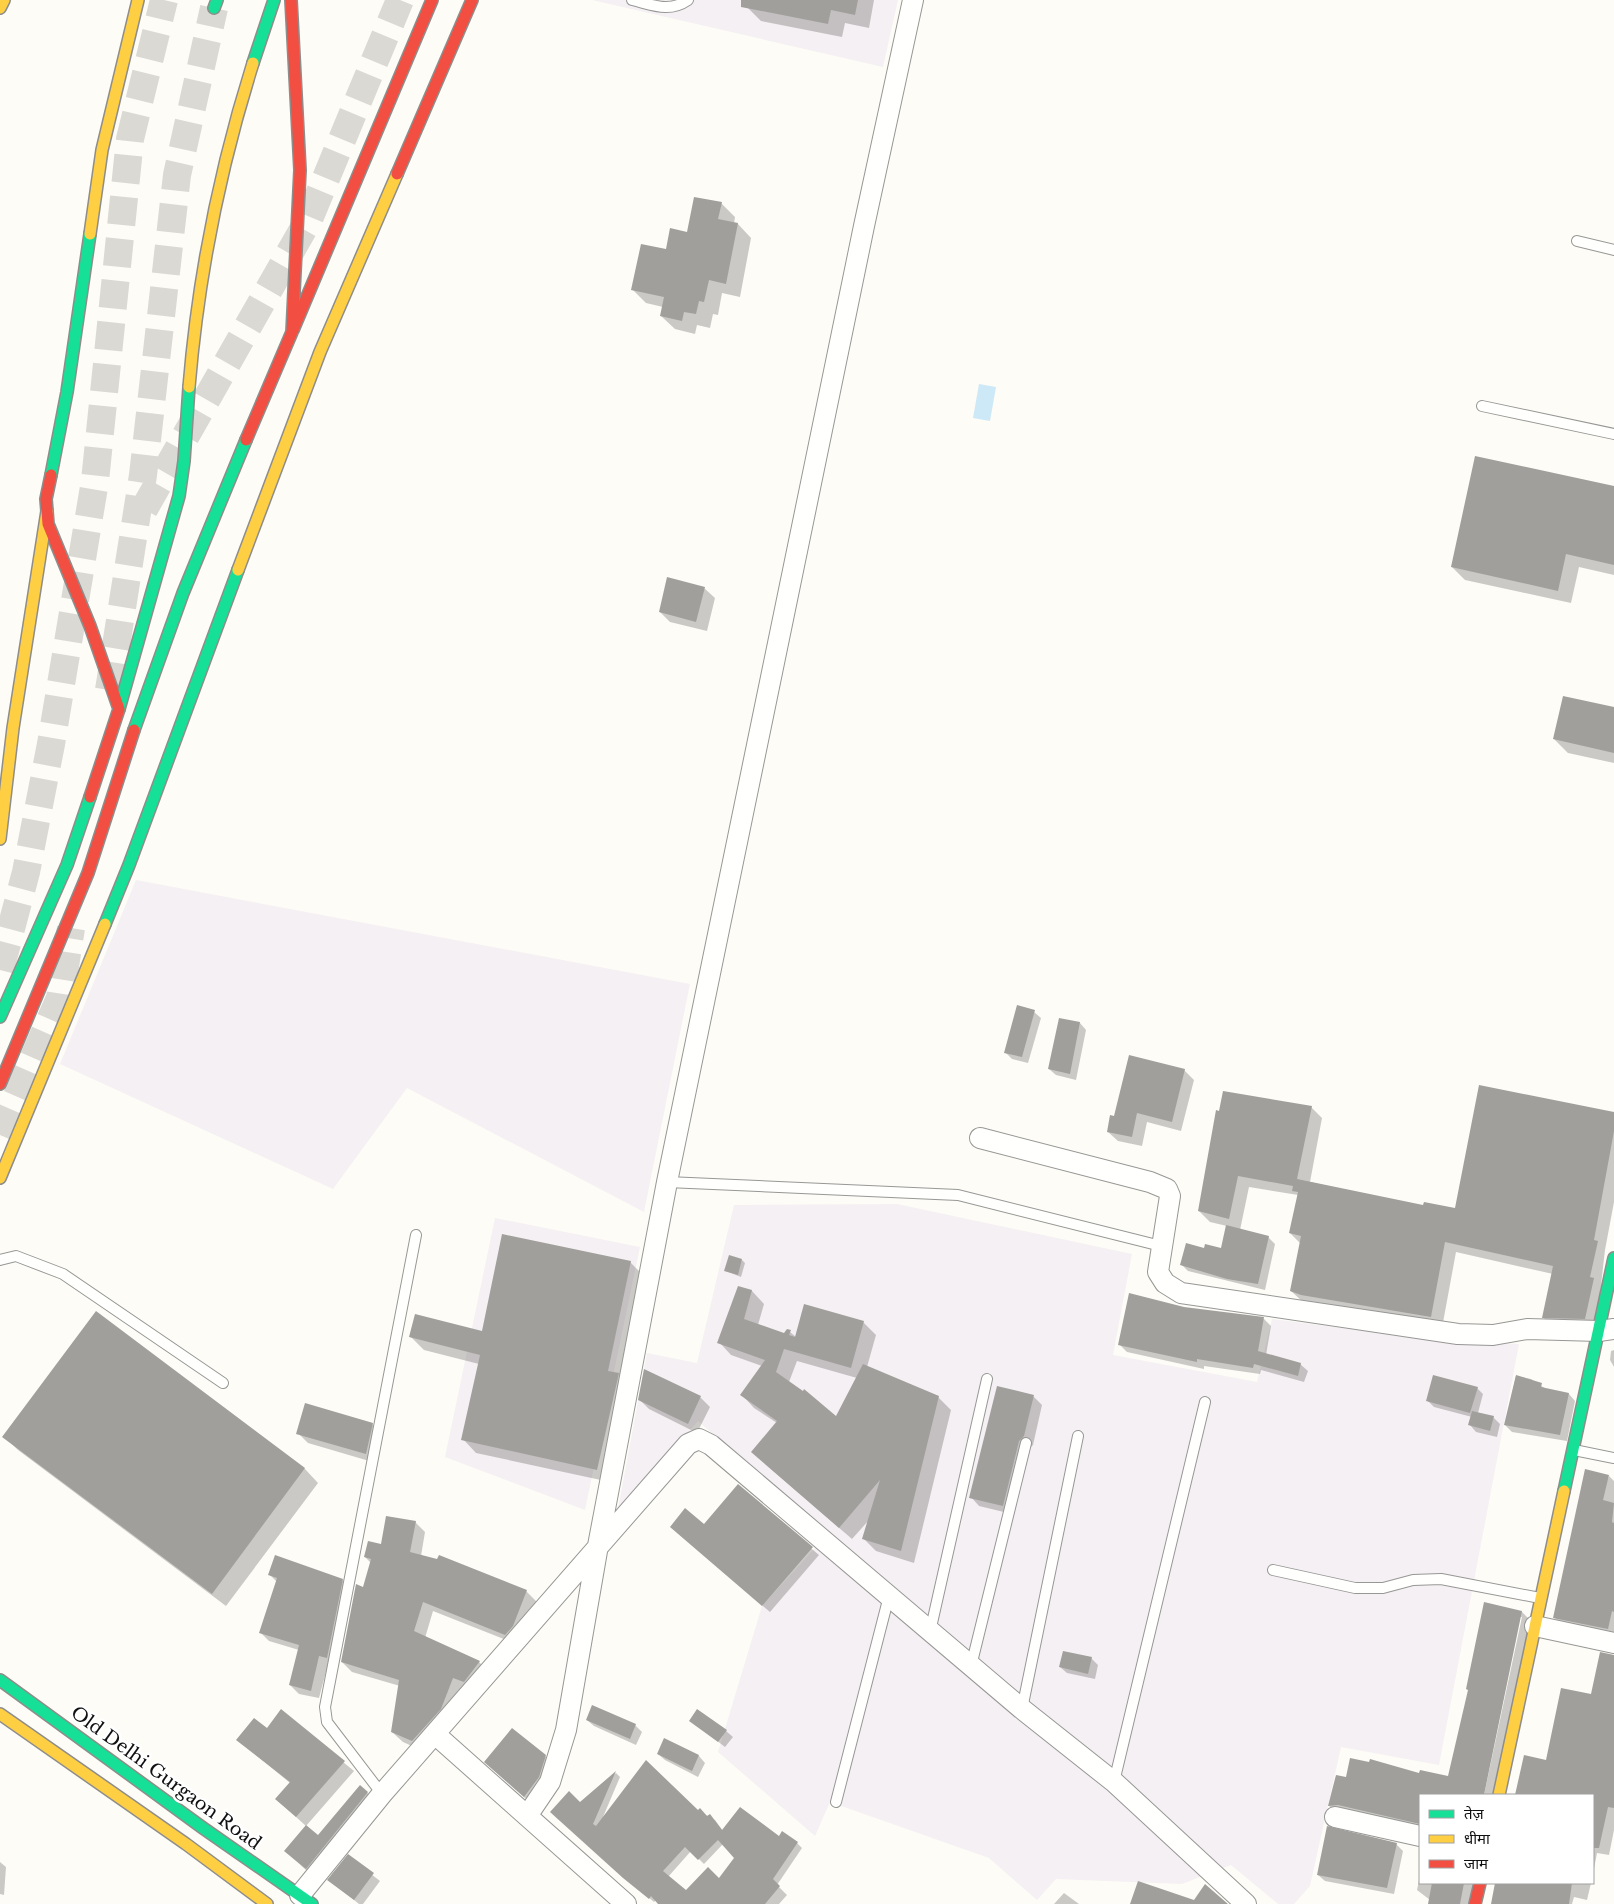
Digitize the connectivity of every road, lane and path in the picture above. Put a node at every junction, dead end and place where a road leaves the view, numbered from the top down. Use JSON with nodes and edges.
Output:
{"nodes":[{"id":1,"x":4,"y":0,"type":"edge"},
{"id":2,"x":138,"y":0,"type":"edge"},
{"id":3,"x":274,"y":0,"type":"edge"},
{"id":4,"x":291,"y":0,"type":"edge"},
{"id":5,"x":432,"y":0,"type":"edge"},
{"id":6,"x":472,"y":0,"type":"edge"},
{"id":7,"x":632,"y":0,"type":"edge"},
{"id":8,"x":688,"y":0,"type":"edge"},
{"id":9,"x":913,"y":0,"type":"edge"},
{"id":10,"x":0,"y":8,"type":"edge"},
{"id":11,"x":1576,"y":241,"type":"dead end"},
{"id":12,"x":1614,"y":250,"type":"edge"},
{"id":13,"x":292,"y":332,"type":"junction"},
{"id":14,"x":1482,"y":406,"type":"dead end"},
{"id":15,"x":1614,"y":434,"type":"edge"},
{"id":16,"x":47,"y":511,"type":"junction"},
{"id":17,"x":119,"y":709,"type":"junction"},
{"id":18,"x":0,"y":839,"type":"edge"},
{"id":19,"x":0,"y":1017,"type":"edge"},
{"id":20,"x":0,"y":1084,"type":"edge"},
{"id":21,"x":980,"y":1138,"type":"dead end"},
{"id":22,"x":0,"y":1178,"type":"edge"},
{"id":23,"x":667,"y":1182,"type":"junction"},
{"id":24,"x":416,"y":1235,"type":"dead end"},
{"id":25,"x":1161,"y":1246,"type":"junction"},
{"id":26,"x":1614,"y":1258,"type":"edge"},
{"id":27,"x":0,"y":1260,"type":"edge"},
{"id":28,"x":1606,"y":1330,"type":"edge"},
{"id":29,"x":987,"y":1379,"type":"dead end"},
{"id":30,"x":223,"y":1383,"type":"dead end"},
{"id":31,"x":1205,"y":1402,"type":"dead end"},
{"id":32,"x":1078,"y":1436,"type":"dead end"},
{"id":33,"x":1026,"y":1443,"type":"dead end"},
{"id":34,"x":1574,"y":1450,"type":"junction"},
{"id":35,"x":1614,"y":1458,"type":"edge"},
{"id":36,"x":596,"y":1551,"type":"junction"},
{"id":37,"x":1273,"y":1570,"type":"dead end"},
{"id":38,"x":889,"y":1596,"type":"junction"},
{"id":39,"x":1541,"y":1598,"type":"junction"},
{"id":40,"x":1535,"y":1626,"type":"junction"},
{"id":41,"x":930,"y":1632,"type":"junction"},
{"id":42,"x":1614,"y":1643,"type":"edge"},
{"id":43,"x":971,"y":1666,"type":"junction"},
{"id":44,"x":0,"y":1680,"type":"edge"},
{"id":45,"x":1022,"y":1709,"type":"junction"},
{"id":46,"x":0,"y":1714,"type":"edge"},
{"id":47,"x":436,"y":1734,"type":"junction"},
{"id":48,"x":1114,"y":1782,"type":"junction"},
{"id":49,"x":382,"y":1794,"type":"junction"},
{"id":50,"x":1499,"y":1794,"type":"edge"},
{"id":51,"x":836,"y":1802,"type":"dead end"},
{"id":52,"x":527,"y":1816,"type":"junction"},
{"id":53,"x":1335,"y":1817,"type":"dead end"},
{"id":54,"x":1419,"y":1836,"type":"edge"},
{"id":55,"x":1480,"y":1884,"type":"edge"},
{"id":56,"x":306,"y":1900,"type":"edge"},
{"id":57,"x":267,"y":1904,"type":"edge"},
{"id":58,"x":626,"y":1904,"type":"edge"},
{"id":59,"x":1246,"y":1904,"type":"edge"},
{"id":60,"x":1475,"y":1904,"type":"edge"}],
"edges":[{"from":1,"to":10,"type":"main road"},
{"from":2,"to":16,"type":"main road"},
{"from":3,"to":17,"type":"main road"},
{"from":4,"to":13,"type":"main road"},
{"from":5,"to":13,"type":"main road"},
{"from":6,"to":22,"type":"main road"},
{"from":7,"to":8,"type":"lane"},
{"from":9,"to":23,"type":"street"},
{"from":11,"to":12,"type":"lane"},
{"from":13,"to":20,"type":"main road"},
{"from":14,"to":15,"type":"lane"},
{"from":16,"to":17,"type":"main road"},
{"from":16,"to":18,"type":"main road"},
{"from":17,"to":19,"type":"main road"},
{"from":21,"to":25,"type":"street"},
{"from":23,"to":25,"type":"lane"},
{"from":23,"to":36,"type":"street"},
{"from":24,"to":49,"type":"lane"},
{"from":25,"to":28,"type":"street"},
{"from":26,"to":28,"type":"main road"},
{"from":27,"to":30,"type":"lane"},
{"from":28,"to":34,"type":"main road"},
{"from":29,"to":41,"type":"lane"},
{"from":31,"to":48,"type":"lane"},
{"from":32,"to":45,"type":"lane"},
{"from":33,"to":43,"type":"lane"},
{"from":34,"to":35,"type":"lane"},
{"from":34,"to":39,"type":"main road"},
{"from":36,"to":38,"type":"street"},
{"from":36,"to":47,"type":"street"},
{"from":36,"to":52,"type":"street"},
{"from":37,"to":39,"type":"lane"},
{"from":38,"to":41,"type":"street"},
{"from":38,"to":51,"type":"lane"},
{"from":39,"to":40,"type":"main road"},
{"from":40,"to":42,"type":"street"},
{"from":40,"to":50,"type":"main road"},
{"from":41,"to":43,"type":"street"},
{"from":43,"to":45,"type":"street"},
{"from":44,"to":56,"type":"main road","name":"Old Delhi Gurgaon Road"},
{"from":45,"to":48,"type":"street"},
{"from":46,"to":57,"type":"main road"},
{"from":47,"to":49,"type":"street"},
{"from":47,"to":52,"type":"street"},
{"from":48,"to":59,"type":"street"},
{"from":49,"to":56,"type":"street"},
{"from":52,"to":58,"type":"street"},
{"from":53,"to":54,"type":"street"},
{"from":55,"to":60,"type":"main road"}]}
